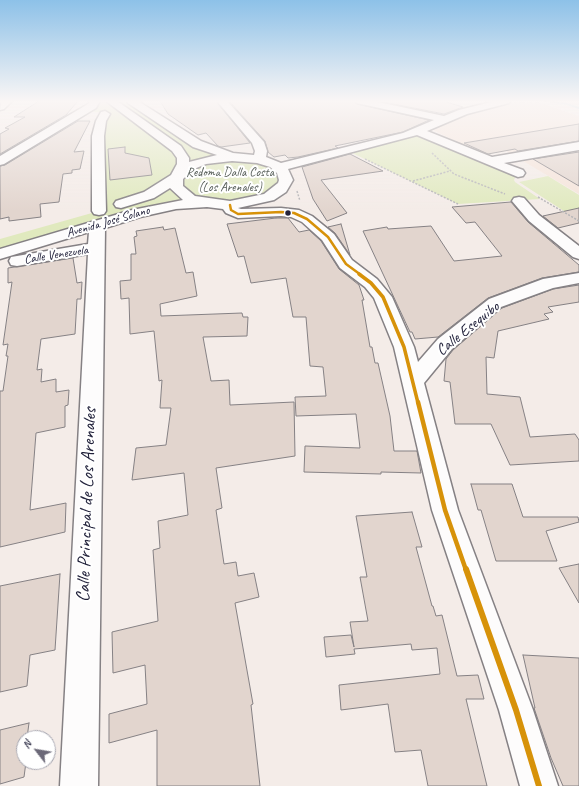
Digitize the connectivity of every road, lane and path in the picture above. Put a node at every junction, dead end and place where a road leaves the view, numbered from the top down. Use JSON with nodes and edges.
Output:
{"nodes":[{"id":1,"x":39,"y":138,"type":"edge"},
{"id":2,"x":98,"y":138,"type":"edge"},
{"id":3,"x":161,"y":138,"type":"edge"},
{"id":4,"x":187,"y":138,"type":"edge"},
{"id":5,"x":254,"y":138,"type":"edge"},
{"id":6,"x":395,"y":138,"type":"edge"},
{"id":7,"x":419,"y":138,"type":"edge"},
{"id":8,"x":430,"y":138,"type":"edge"},
{"id":9,"x":579,"y":146,"type":"edge"},
{"id":10,"x":347,"y":151,"type":"junction"},
{"id":11,"x":242,"y":157,"type":"junction"},
{"id":12,"x":259,"y":159,"type":"junction"},
{"id":13,"x":0,"y":161,"type":"edge"},
{"id":14,"x":492,"y":161,"type":"junction"},
{"id":15,"x":279,"y":168,"type":"junction"},
{"id":16,"x":450,"y":171,"type":"junction"},
{"id":17,"x":518,"y":173,"type":"dead end"},
{"id":18,"x":177,"y":176,"type":"junction"},
{"id":19,"x":412,"y":182,"type":"junction"},
{"id":20,"x":285,"y":184,"type":"junction"},
{"id":21,"x":535,"y":195,"type":"dead end"},
{"id":22,"x":519,"y":201,"type":"joint"},
{"id":23,"x":458,"y":204,"type":"dead end"},
{"id":24,"x":224,"y":205,"type":"junction"},
{"id":25,"x":301,"y":216,"type":"junction"},
{"id":26,"x":579,"y":221,"type":"edge"},
{"id":27,"x":44,"y":226,"type":"dead end"},
{"id":28,"x":97,"y":230,"type":"junction"},
{"id":29,"x":0,"y":254,"type":"edge"},
{"id":30,"x":579,"y":254,"type":"edge"},
{"id":31,"x":0,"y":266,"type":"edge"},
{"id":32,"x":572,"y":279,"type":"edge"},
{"id":33,"x":579,"y":293,"type":"edge"},
{"id":34,"x":413,"y":381,"type":"junction"},
{"id":35,"x":79,"y":786,"type":"edge"},
{"id":36,"x":538,"y":786,"type":"edge"}],
"edges":[{"from":1,"to":13,"type":"street"},
{"from":2,"to":28,"type":"street","name":"Calle Principal de Los Arenales"},
{"from":3,"to":18,"type":"street"},
{"from":4,"to":11,"type":"street"},
{"from":5,"to":12,"type":"street"},
{"from":6,"to":10,"type":"street"},
{"from":7,"to":16,"type":"path"},
{"from":8,"to":14,"type":"street"},
{"from":9,"to":14,"type":"street"},
{"from":10,"to":15,"type":"street"},
{"from":10,"to":19,"type":"path"},
{"from":11,"to":12,"type":"street"},
{"from":11,"to":18,"type":"street","name":"Avenida José Solano"},
{"from":12,"to":15,"type":"street"},
{"from":14,"to":17,"type":"street"},
{"from":15,"to":20,"type":"street"},
{"from":16,"to":19,"type":"path"},
{"from":16,"to":22,"type":"path"},
{"from":18,"to":24,"type":"street"},
{"from":18,"to":28,"type":"street","name":"Avenida José Solano"},
{"from":19,"to":23,"type":"path"},
{"from":20,"to":24,"type":"street"},
{"from":20,"to":25,"type":"path"},
{"from":21,"to":26,"type":"path"},
{"from":22,"to":30,"type":"street"},
{"from":24,"to":25,"type":"street"},
{"from":24,"to":28,"type":"street","name":"Avenida José Solano"},
{"from":25,"to":34,"type":"street"},
{"from":27,"to":28,"type":"street","name":"Avenida José Solano"},
{"from":28,"to":29,"type":"street","name":"Avenida José Solano"},
{"from":28,"to":31,"type":"street","name":"Calle Venezuela"},
{"from":28,"to":35,"type":"street","name":"Calle Principal de Los Arenales"},
{"from":32,"to":33,"type":"street"},
{"from":32,"to":34,"type":"street","name":"Calle Esequibo"},
{"from":34,"to":36,"type":"street"}]}
